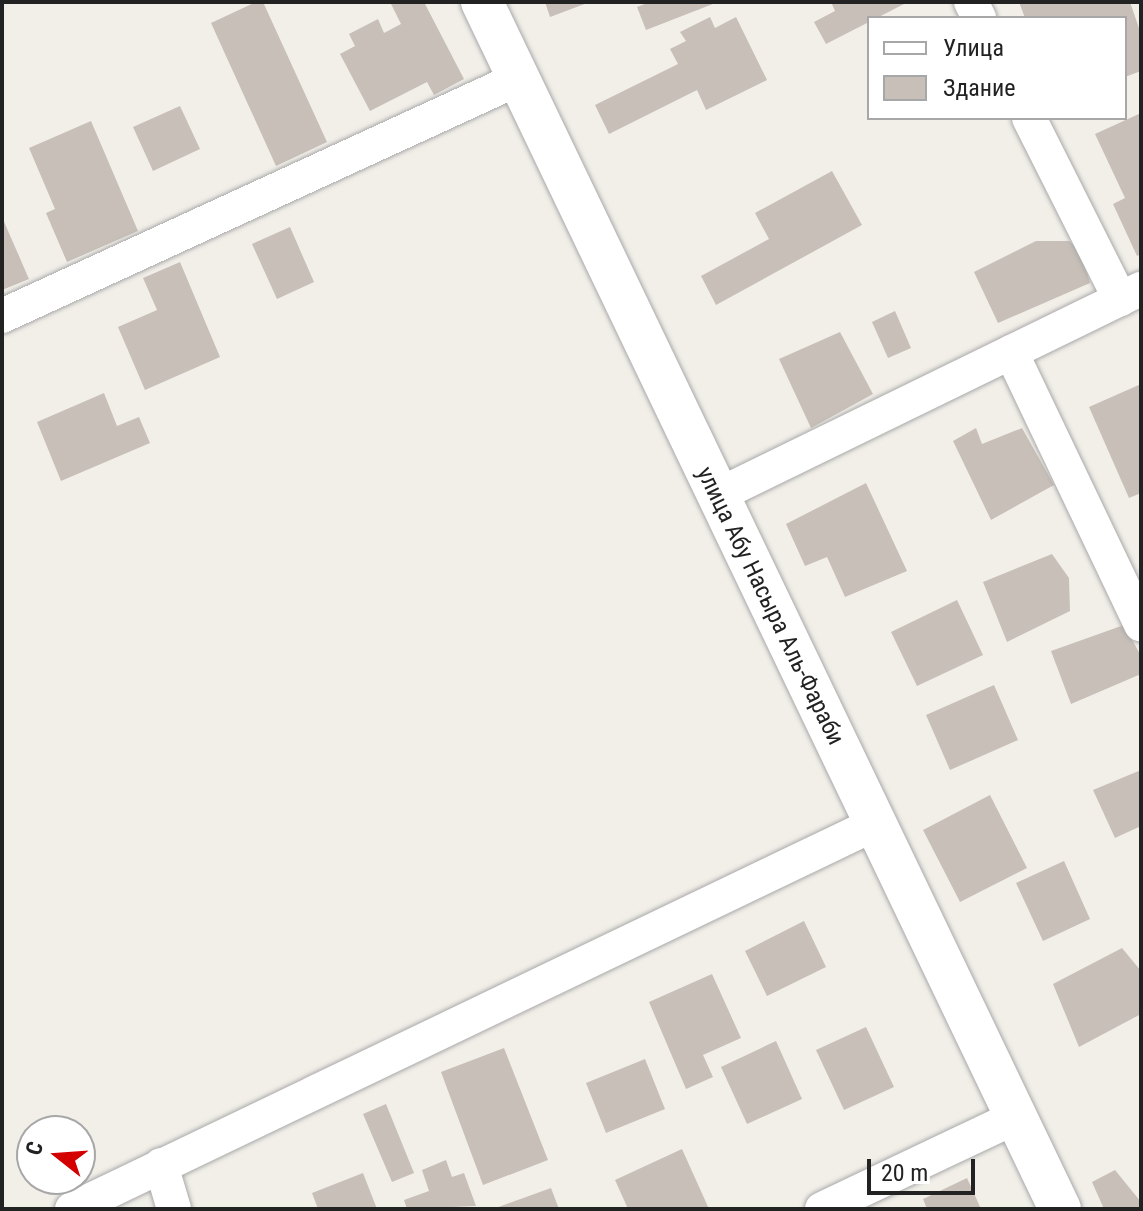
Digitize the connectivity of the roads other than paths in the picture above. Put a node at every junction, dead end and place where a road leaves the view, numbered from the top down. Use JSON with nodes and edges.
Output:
{"nodes":[{"id":1,"x":482,"y":2,"type":"edge"},
{"id":2,"x":518,"y":79,"type":"junction"},
{"id":3,"x":1030,"y":120,"type":"edge"},
{"id":4,"x":1131,"y":294,"type":"edge"},
{"id":5,"x":2,"y":316,"type":"edge"},
{"id":6,"x":1011,"y":352,"type":"junction"},
{"id":7,"x":716,"y":496,"type":"junction"},
{"id":8,"x":1141,"y":625,"type":"edge"},
{"id":9,"x":875,"y":824,"type":"junction"},
{"id":10,"x":1016,"y":1117,"type":"junction"},
{"id":11,"x":161,"y":1165,"type":"junction"},
{"id":12,"x":72,"y":1209,"type":"edge"},
{"id":13,"x":174,"y":1209,"type":"edge"},
{"id":14,"x":822,"y":1209,"type":"edge"},
{"id":15,"x":1060,"y":1209,"type":"edge"}],
"edges":[{"from":1,"to":2,"type":"street","name":"улица Абу Насыра Аль-Фараби"},
{"from":2,"to":5,"type":"street"},
{"from":2,"to":7,"type":"street","name":"улица Абу Насыра Аль-Фараби"},
{"from":3,"to":4,"type":"street"},
{"from":4,"to":6,"type":"street"},
{"from":6,"to":7,"type":"street"},
{"from":6,"to":8,"type":"street"},
{"from":7,"to":9,"type":"street","name":"улица Абу Насыра Аль-Фараби"},
{"from":9,"to":10,"type":"street","name":"улица Абу Насыра Аль-Фараби"},
{"from":9,"to":11,"type":"street"},
{"from":10,"to":14,"type":"street"},
{"from":10,"to":15,"type":"street","name":"улица Абу Насыра Аль-Фараби"},
{"from":11,"to":12,"type":"street"},
{"from":11,"to":13,"type":"street"}]}
